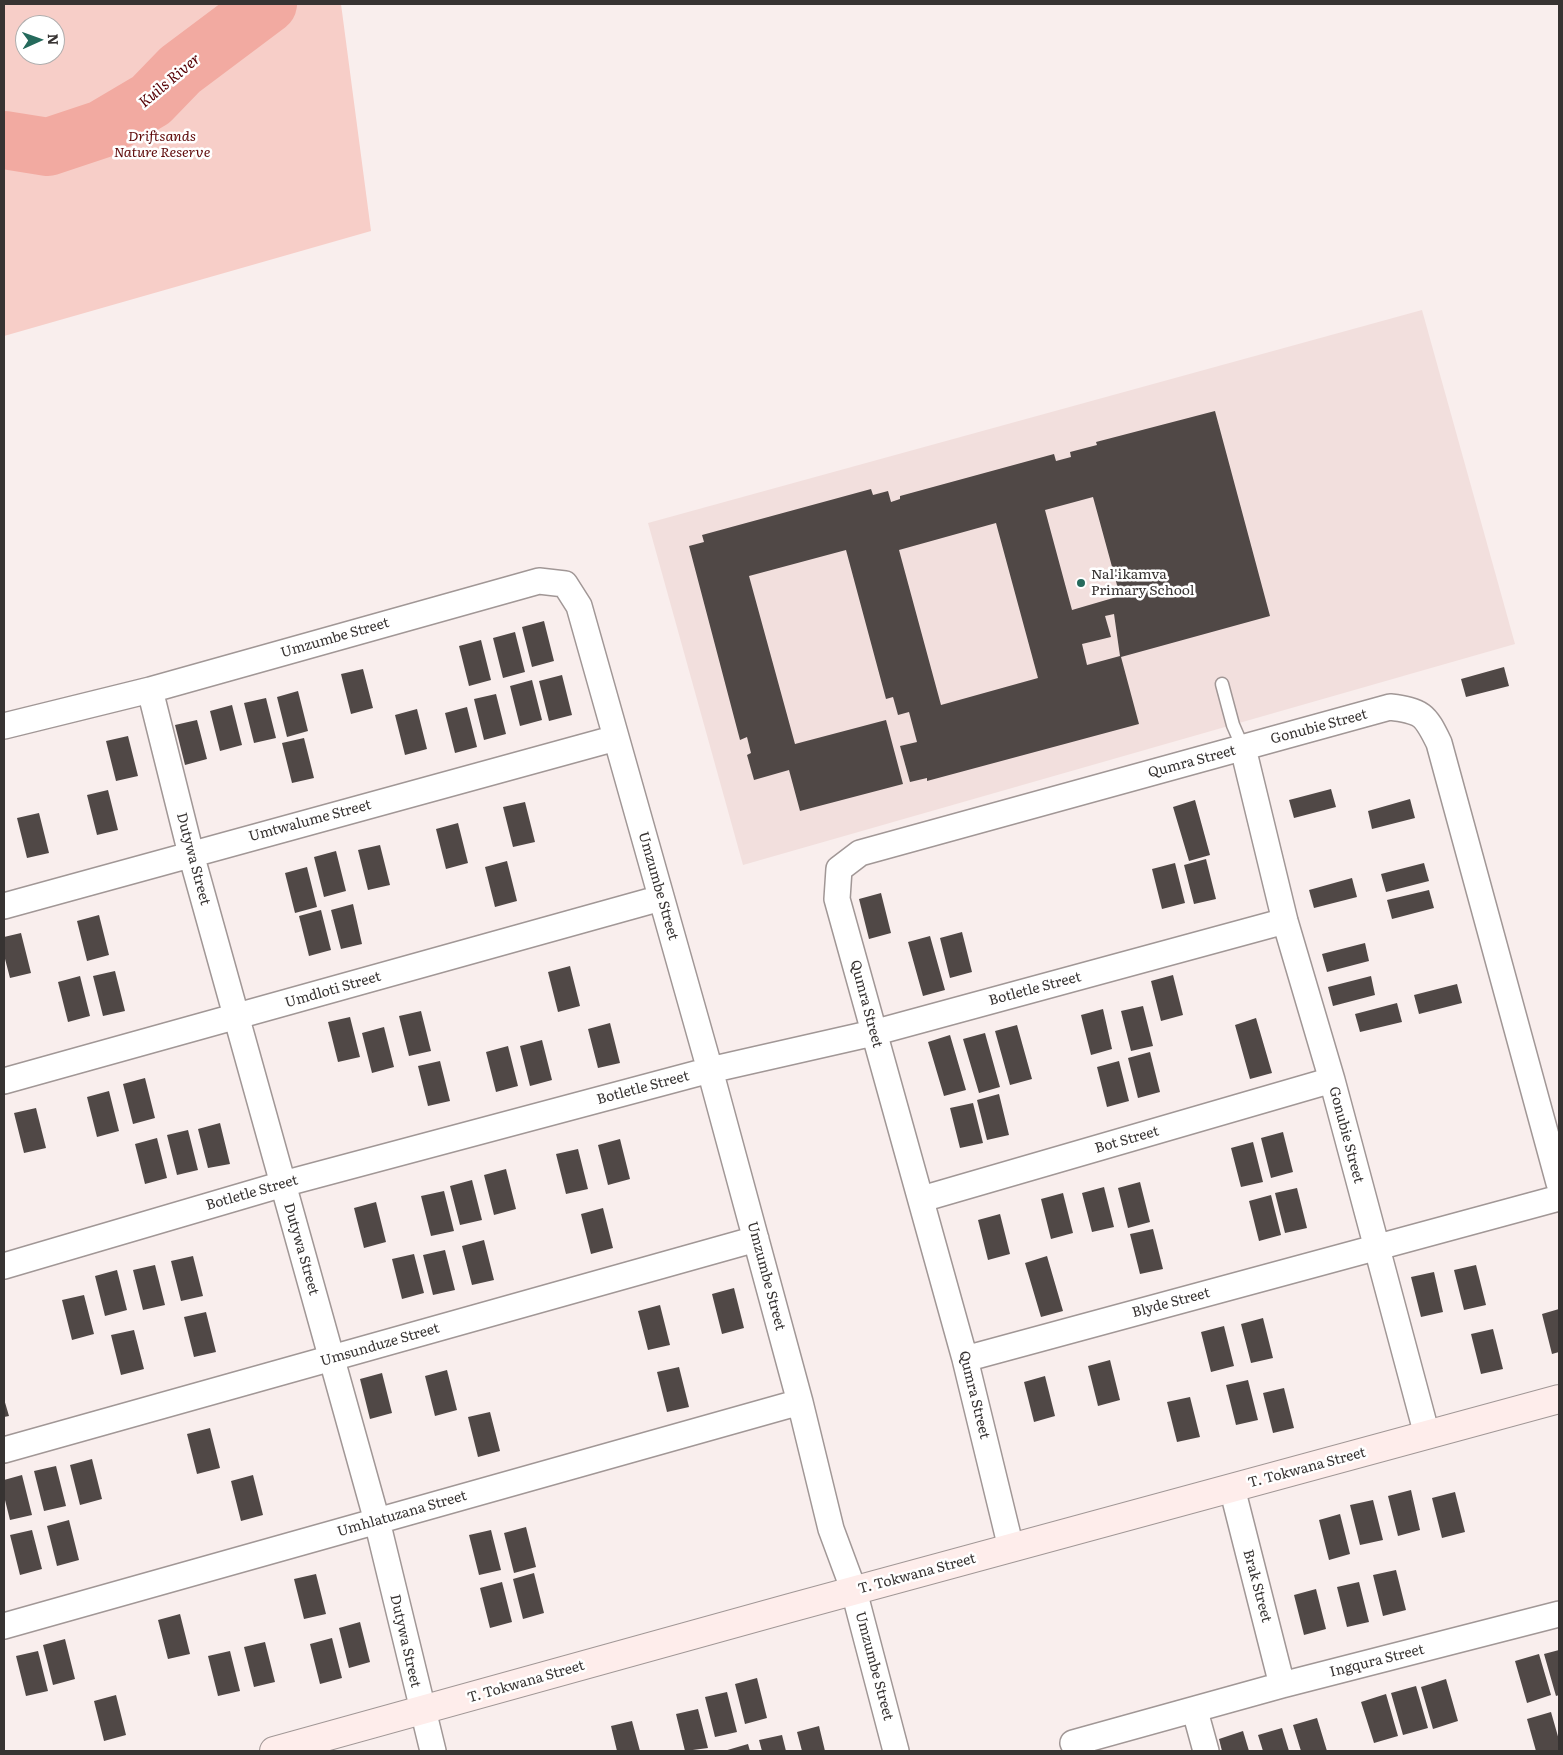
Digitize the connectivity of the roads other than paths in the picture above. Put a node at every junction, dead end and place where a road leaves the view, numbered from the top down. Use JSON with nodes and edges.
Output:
{"nodes":[{"id":1,"x":1222,"y":684,"type":"dead end"},
{"id":2,"x":150,"y":690,"type":"junction"},
{"id":3,"x":4,"y":726,"type":"edge"},
{"id":4,"x":616,"y":738,"type":"junction"},
{"id":5,"x":1243,"y":748,"type":"junction"},
{"id":6,"x":191,"y":854,"type":"junction"},
{"id":7,"x":661,"y":898,"type":"junction"},
{"id":8,"x":4,"y":906,"type":"edge"},
{"id":9,"x":1285,"y":921,"type":"junction"},
{"id":10,"x":237,"y":1017,"type":"junction"},
{"id":11,"x":873,"y":1033,"type":"junction"},
{"id":12,"x":710,"y":1070,"type":"junction"},
{"id":13,"x":4,"y":1080,"type":"edge"},
{"id":14,"x":1332,"y":1080,"type":"junction"},
{"id":15,"x":1559,"y":1183,"type":"edge"},
{"id":16,"x":283,"y":1184,"type":"junction"},
{"id":17,"x":1559,"y":1198,"type":"edge"},
{"id":18,"x":922,"y":1199,"type":"junction"},
{"id":19,"x":756,"y":1239,"type":"junction"},
{"id":20,"x":1376,"y":1247,"type":"junction"},
{"id":21,"x":4,"y":1266,"type":"edge"},
{"id":22,"x":332,"y":1359,"type":"junction"},
{"id":23,"x":965,"y":1359,"type":"junction"},
{"id":24,"x":1559,"y":1398,"type":"edge"},
{"id":25,"x":800,"y":1402,"type":"junction"},
{"id":26,"x":1427,"y":1435,"type":"junction"},
{"id":27,"x":4,"y":1450,"type":"edge"},
{"id":28,"x":1232,"y":1488,"type":"junction"},
{"id":29,"x":377,"y":1521,"type":"junction"},
{"id":30,"x":1011,"y":1548,"type":"junction"},
{"id":31,"x":854,"y":1591,"type":"junction"},
{"id":32,"x":1559,"y":1614,"type":"edge"},
{"id":33,"x":4,"y":1626,"type":"edge"},
{"id":34,"x":1282,"y":1685,"type":"junction"},
{"id":35,"x":1195,"y":1711,"type":"junction"},
{"id":36,"x":422,"y":1712,"type":"junction"},
{"id":37,"x":1073,"y":1743,"type":"dead end"},
{"id":38,"x":274,"y":1751,"type":"edge"},
{"id":39,"x":433,"y":1751,"type":"edge"},
{"id":40,"x":896,"y":1751,"type":"edge"},
{"id":41,"x":1206,"y":1751,"type":"edge"}],
"edges":[{"from":1,"to":5,"type":"lane"},
{"from":2,"to":3,"type":"street","name":"Umzumbe Street"},
{"from":2,"to":4,"type":"street","name":"Umzumbe Street"},
{"from":2,"to":6,"type":"street","name":"Dutywa Street"},
{"from":4,"to":6,"type":"street","name":"Umtwalume Street"},
{"from":4,"to":7,"type":"street","name":"Umzumbe Street"},
{"from":5,"to":9,"type":"street","name":"Gonubie Street"},
{"from":5,"to":11,"type":"street","name":"Qumra Street"},
{"from":5,"to":15,"type":"street","name":"Gonubie Street"},
{"from":6,"to":8,"type":"street","name":"Umtwalume Street"},
{"from":6,"to":10,"type":"street","name":"Dutywa Street"},
{"from":7,"to":10,"type":"street","name":"Umdloti Street"},
{"from":7,"to":12,"type":"street","name":"Umzumbe Street"},
{"from":9,"to":11,"type":"street","name":"Botletle Street"},
{"from":9,"to":14,"type":"street","name":"Gonubie Street"},
{"from":10,"to":13,"type":"street","name":"Umdloti Street"},
{"from":10,"to":16,"type":"street","name":"Dutywa Street"},
{"from":11,"to":12,"type":"street","name":"Botletle Street"},
{"from":11,"to":18,"type":"street","name":"Qumra Street"},
{"from":12,"to":16,"type":"street","name":"Botletle Street"},
{"from":12,"to":19,"type":"street","name":"Umzumbe Street"},
{"from":14,"to":18,"type":"street","name":"Bot Street"},
{"from":14,"to":20,"type":"street","name":"Gonubie Street"},
{"from":16,"to":21,"type":"street","name":"Botletle Street"},
{"from":16,"to":22,"type":"street","name":"Dutywa Street"},
{"from":17,"to":20,"type":"street"},
{"from":18,"to":23,"type":"street","name":"Qumra Street"},
{"from":19,"to":22,"type":"street","name":"Umsunduze Street"},
{"from":19,"to":25,"type":"street","name":"Umzumbe Street"},
{"from":20,"to":23,"type":"street","name":"Blyde Street"},
{"from":20,"to":26,"type":"street","name":"Gonubie Street"},
{"from":22,"to":27,"type":"street","name":"Umsunduze Street"},
{"from":22,"to":29,"type":"street","name":"Dutywa Street"},
{"from":23,"to":30,"type":"street","name":"Qumra Street"},
{"from":24,"to":26,"type":"street","name":"T. Tokwana Street"},
{"from":25,"to":29,"type":"street","name":"Umhlatuzana Street"},
{"from":25,"to":31,"type":"street","name":"Umzumbe Street"},
{"from":26,"to":28,"type":"street","name":"T. Tokwana Street"},
{"from":28,"to":30,"type":"street","name":"T. Tokwana Street"},
{"from":28,"to":34,"type":"street","name":"Brak Street"},
{"from":29,"to":33,"type":"street","name":"Umhlatuzana Street"},
{"from":29,"to":36,"type":"street","name":"Dutywa Street"},
{"from":30,"to":31,"type":"street","name":"T. Tokwana Street"},
{"from":31,"to":36,"type":"street","name":"T. Tokwana Street"},
{"from":31,"to":40,"type":"street","name":"Umzumbe Street"},
{"from":32,"to":34,"type":"street","name":"Ingqura Street"},
{"from":34,"to":35,"type":"street","name":"Ingqura Street"},
{"from":35,"to":37,"type":"street","name":"Ingqura Street"},
{"from":35,"to":41,"type":"street"},
{"from":36,"to":38,"type":"street","name":"T. Tokwana Street"},
{"from":36,"to":39,"type":"street","name":"Dutywa Street"}]}
